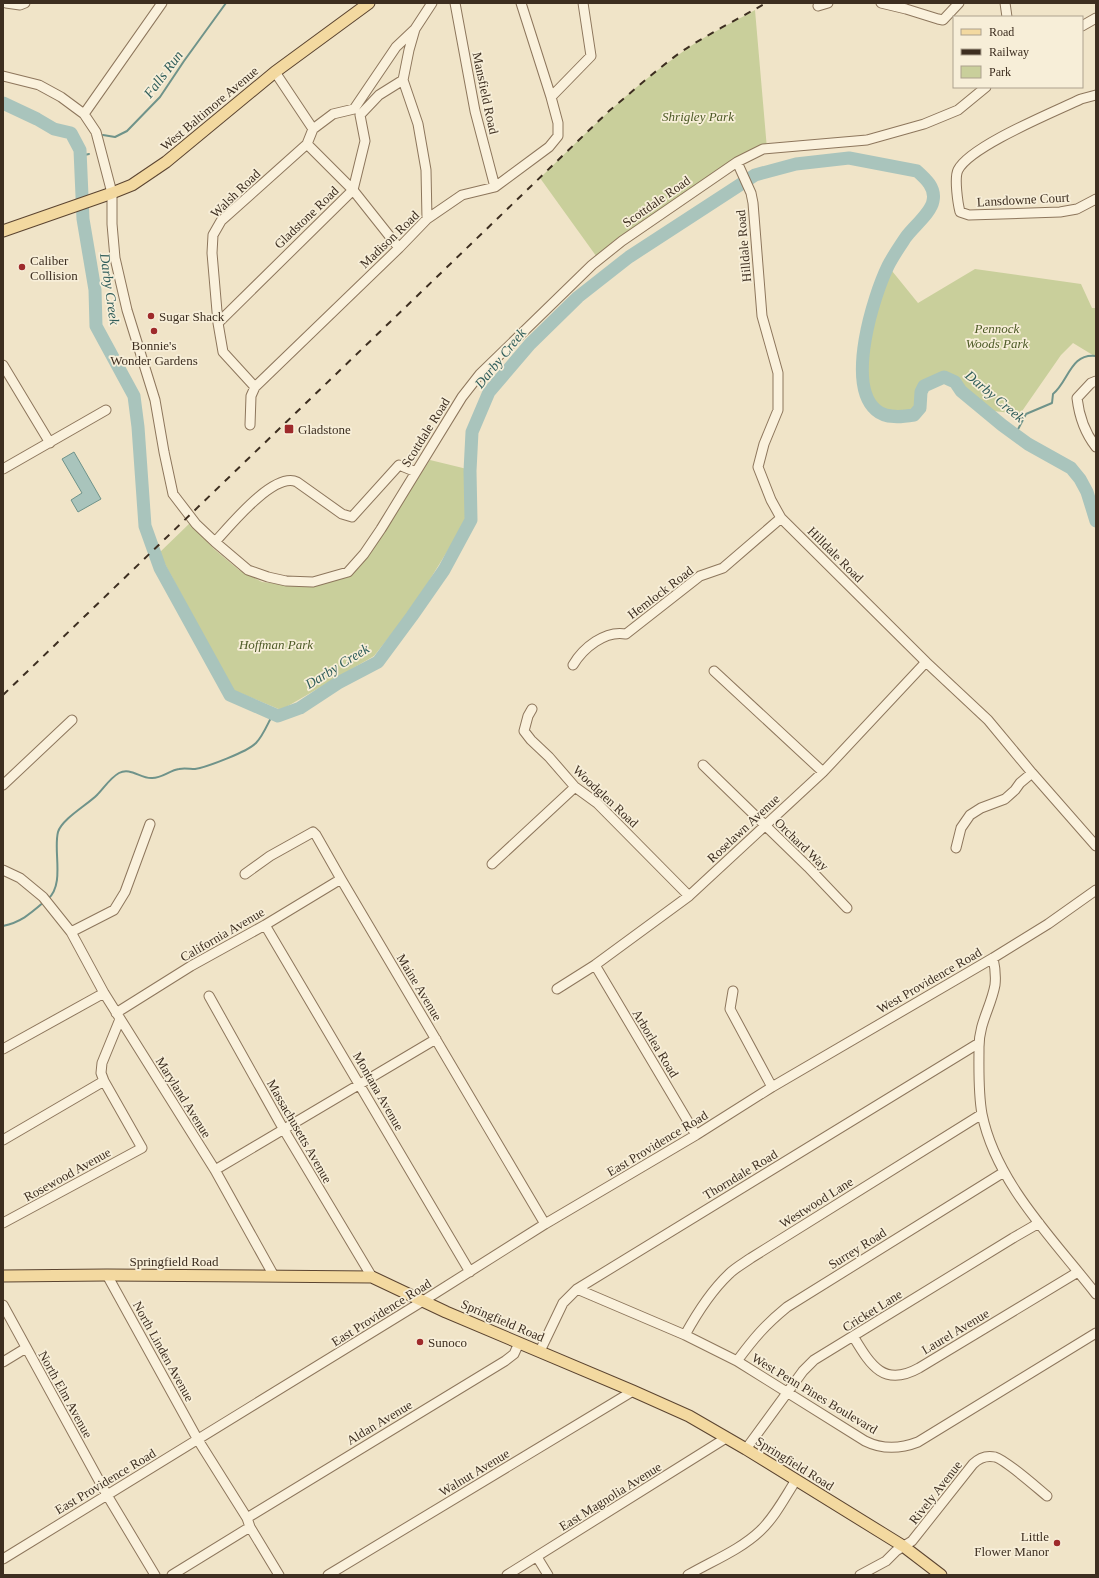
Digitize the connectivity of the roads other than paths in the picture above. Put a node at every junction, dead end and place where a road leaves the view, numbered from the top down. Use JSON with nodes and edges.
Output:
{"nodes":[{"id":1,"x":6,"y":3,"type":"edge"},
{"id":2,"x":25,"y":3,"type":"edge"},
{"id":3,"x":162,"y":3,"type":"edge"},
{"id":4,"x":368,"y":3,"type":"edge"},
{"id":5,"x":432,"y":3,"type":"edge"},
{"id":6,"x":456,"y":3,"type":"edge"},
{"id":7,"x":521,"y":3,"type":"edge"},
{"id":8,"x":583,"y":3,"type":"edge"},
{"id":9,"x":828,"y":3,"type":"edge"},
{"id":10,"x":881,"y":3,"type":"edge"},
{"id":11,"x":959,"y":3,"type":"edge"},
{"id":12,"x":1005,"y":3,"type":"edge"},
{"id":13,"x":818,"y":6,"type":"dead end"},
{"id":14,"x":1007,"y":16,"type":"edge"},
{"id":15,"x":1096,"y":18,"type":"edge"},
{"id":16,"x":1083,"y":25,"type":"edge"},
{"id":17,"x":415,"y":29,"type":"junction"},
{"id":18,"x":275,"y":72,"type":"junction"},
{"id":19,"x":3,"y":76,"type":"edge"},
{"id":20,"x":403,"y":80,"type":"junction"},
{"id":21,"x":985,"y":88,"type":"edge"},
{"id":22,"x":1096,"y":95,"type":"edge"},
{"id":23,"x":552,"y":97,"type":"junction"},
{"id":24,"x":357,"y":112,"type":"junction"},
{"id":25,"x":84,"y":114,"type":"junction"},
{"id":26,"x":313,"y":129,"type":"junction"},
{"id":27,"x":307,"y":144,"type":"junction"},
{"id":28,"x":738,"y":164,"type":"junction"},
{"id":29,"x":495,"y":187,"type":"junction"},
{"id":30,"x":353,"y":190,"type":"junction"},
{"id":31,"x":107,"y":194,"type":"junction"},
{"id":32,"x":1096,"y":199,"type":"edge"},
{"id":33,"x":427,"y":219,"type":"junction"},
{"id":34,"x":3,"y":231,"type":"edge"},
{"id":35,"x":399,"y":248,"type":"junction"},
{"id":36,"x":218,"y":323,"type":"junction"},
{"id":37,"x":3,"y":365,"type":"edge"},
{"id":38,"x":1096,"y":381,"type":"edge"},
{"id":39,"x":255,"y":387,"type":"junction"},
{"id":40,"x":106,"y":410,"type":"dead end"},
{"id":41,"x":250,"y":425,"type":"dead end"},
{"id":42,"x":50,"y":443,"type":"junction"},
{"id":43,"x":1096,"y":447,"type":"edge"},
{"id":44,"x":3,"y":469,"type":"edge"},
{"id":45,"x":416,"y":472,"type":"junction"},
{"id":46,"x":781,"y":518,"type":"junction"},
{"id":47,"x":215,"y":542,"type":"junction"},
{"id":48,"x":926,"y":662,"type":"junction"},
{"id":49,"x":573,"y":665,"type":"dead end"},
{"id":50,"x":714,"y":672,"type":"dead end"},
{"id":51,"x":532,"y":709,"type":"dead end"},
{"id":52,"x":72,"y":720,"type":"dead end"},
{"id":53,"x":703,"y":765,"type":"dead end"},
{"id":54,"x":822,"y":772,"type":"junction"},
{"id":55,"x":1032,"y":773,"type":"junction"},
{"id":56,"x":3,"y":785,"type":"edge"},
{"id":57,"x":574,"y":787,"type":"junction"},
{"id":58,"x":150,"y":824,"type":"dead end"},
{"id":59,"x":764,"y":826,"type":"junction"},
{"id":60,"x":1096,"y":846,"type":"edge"},
{"id":61,"x":956,"y":848,"type":"dead end"},
{"id":62,"x":492,"y":864,"type":"dead end"},
{"id":63,"x":3,"y":870,"type":"edge"},
{"id":64,"x":245,"y":874,"type":"dead end"},
{"id":65,"x":341,"y":879,"type":"junction"},
{"id":66,"x":1096,"y":890,"type":"edge"},
{"id":67,"x":689,"y":896,"type":"junction"},
{"id":68,"x":847,"y":908,"type":"dead end"},
{"id":69,"x":265,"y":925,"type":"junction"},
{"id":70,"x":71,"y":932,"type":"junction"},
{"id":71,"x":993,"y":958,"type":"junction"},
{"id":72,"x":595,"y":965,"type":"junction"},
{"id":73,"x":557,"y":989,"type":"dead end"},
{"id":74,"x":733,"y":991,"type":"dead end"},
{"id":75,"x":104,"y":993,"type":"junction"},
{"id":76,"x":209,"y":996,"type":"dead end"},
{"id":77,"x":118,"y":1016,"type":"junction"},
{"id":78,"x":436,"y":1039,"type":"junction"},
{"id":79,"x":979,"y":1043,"type":"junction"},
{"id":80,"x":3,"y":1049,"type":"edge"},
{"id":81,"x":104,"y":1081,"type":"junction"},
{"id":82,"x":360,"y":1085,"type":"junction"},
{"id":83,"x":772,"y":1087,"type":"junction"},
{"id":84,"x":982,"y":1114,"type":"junction"},
{"id":85,"x":284,"y":1130,"type":"junction"},
{"id":86,"x":696,"y":1135,"type":"junction"},
{"id":87,"x":3,"y":1140,"type":"edge"},
{"id":88,"x":215,"y":1170,"type":"junction"},
{"id":89,"x":1004,"y":1172,"type":"junction"},
{"id":90,"x":3,"y":1223,"type":"edge"},
{"id":91,"x":1039,"y":1223,"type":"junction"},
{"id":92,"x":545,"y":1224,"type":"junction"},
{"id":93,"x":470,"y":1272,"type":"junction"},
{"id":94,"x":1078,"y":1272,"type":"junction"},
{"id":95,"x":108,"y":1275,"type":"junction"},
{"id":96,"x":3,"y":1276,"type":"edge"},
{"id":97,"x":274,"y":1276,"type":"junction"},
{"id":98,"x":372,"y":1277,"type":"junction"},
{"id":99,"x":577,"y":1288,"type":"junction"},
{"id":100,"x":1096,"y":1294,"type":"edge"},
{"id":101,"x":424,"y":1301,"type":"junction"},
{"id":102,"x":3,"y":1305,"type":"edge"},
{"id":103,"x":1096,"y":1334,"type":"edge"},
{"id":104,"x":685,"y":1335,"type":"junction"},
{"id":105,"x":853,"y":1336,"type":"junction"},
{"id":106,"x":520,"y":1343,"type":"junction"},
{"id":107,"x":26,"y":1348,"type":"junction"},
{"id":108,"x":540,"y":1351,"type":"junction"},
{"id":109,"x":737,"y":1361,"type":"junction"},
{"id":110,"x":3,"y":1362,"type":"edge"},
{"id":111,"x":634,"y":1391,"type":"junction"},
{"id":112,"x":787,"y":1392,"type":"junction"},
{"id":113,"x":726,"y":1438,"type":"junction"},
{"id":114,"x":198,"y":1440,"type":"junction"},
{"id":115,"x":746,"y":1449,"type":"junction"},
{"id":116,"x":796,"y":1480,"type":"junction"},
{"id":117,"x":108,"y":1495,"type":"junction"},
{"id":118,"x":1047,"y":1496,"type":"dead end"},
{"id":119,"x":247,"y":1518,"type":"junction"},
{"id":120,"x":250,"y":1527,"type":"junction"},
{"id":121,"x":903,"y":1546,"type":"junction"},
{"id":122,"x":537,"y":1557,"type":"junction"},
{"id":123,"x":3,"y":1559,"type":"edge"},
{"id":124,"x":155,"y":1575,"type":"edge"},
{"id":125,"x":172,"y":1575,"type":"edge"},
{"id":126,"x":279,"y":1575,"type":"edge"},
{"id":127,"x":328,"y":1575,"type":"edge"},
{"id":128,"x":507,"y":1575,"type":"edge"},
{"id":129,"x":548,"y":1575,"type":"edge"},
{"id":130,"x":688,"y":1575,"type":"edge"},
{"id":131,"x":860,"y":1575,"type":"edge"},
{"id":132,"x":941,"y":1575,"type":"edge"}],
"edges":[{"from":1,"to":2,"type":"street"},
{"from":3,"to":25,"type":"street"},
{"from":4,"to":18,"type":"main road","name":"West Baltimore Avenue"},
{"from":5,"to":17,"type":"street"},
{"from":6,"to":29,"type":"street","name":"Mansfield Road"},
{"from":7,"to":23,"type":"street"},
{"from":8,"to":23,"type":"street"},
{"from":9,"to":13,"type":"street"},
{"from":10,"to":11,"type":"street"},
{"from":12,"to":14,"type":"street"},
{"from":15,"to":16,"type":"street"},
{"from":17,"to":20,"type":"street"},
{"from":17,"to":24,"type":"street"},
{"from":18,"to":26,"type":"street"},
{"from":18,"to":31,"type":"main road","name":"West Baltimore Avenue"},
{"from":19,"to":25,"type":"street","name":"Scottdale Road"},
{"from":20,"to":24,"type":"street"},
{"from":20,"to":33,"type":"street"},
{"from":21,"to":28,"type":"street","name":"Scottdale Road"},
{"from":22,"to":32,"type":"street","name":"Lansdowne Court"},
{"from":23,"to":29,"type":"street","name":"Madison Road"},
{"from":24,"to":26,"type":"street"},
{"from":24,"to":30,"type":"street","name":"Gladstone Road"},
{"from":25,"to":31,"type":"street","name":"Scottdale Road"},
{"from":26,"to":27,"type":"street","name":"Walsh Road"},
{"from":27,"to":30,"type":"street"},
{"from":27,"to":36,"type":"street","name":"Walsh Road"},
{"from":28,"to":45,"type":"street","name":"Scottdale Road"},
{"from":28,"to":46,"type":"street","name":"Hilldale Road"},
{"from":29,"to":33,"type":"street","name":"Madison Road"},
{"from":30,"to":35,"type":"street"},
{"from":30,"to":36,"type":"street","name":"Gladstone Road"},
{"from":31,"to":34,"type":"main road","name":"West Baltimore Avenue"},
{"from":31,"to":47,"type":"street","name":"Scottdale Road"},
{"from":33,"to":35,"type":"street","name":"Madison Road"},
{"from":35,"to":39,"type":"street","name":"Madison Road"},
{"from":36,"to":39,"type":"street","name":"Walsh Road"},
{"from":37,"to":42,"type":"street"},
{"from":38,"to":43,"type":"street"},
{"from":39,"to":41,"type":"street"},
{"from":40,"to":42,"type":"street"},
{"from":42,"to":44,"type":"street"},
{"from":45,"to":47,"type":"street"},
{"from":45,"to":47,"type":"street","name":"Scottdale Road"},
{"from":46,"to":48,"type":"street","name":"Hilldale Road"},
{"from":46,"to":49,"type":"street","name":"Hemlock Road"},
{"from":48,"to":54,"type":"street","name":"Roselawn Avenue"},
{"from":48,"to":55,"type":"street","name":"Hilldale Road"},
{"from":50,"to":54,"type":"street"},
{"from":51,"to":57,"type":"street","name":"Woodglen Road"},
{"from":52,"to":56,"type":"street"},
{"from":53,"to":59,"type":"street","name":"Orchard Way"},
{"from":54,"to":59,"type":"street","name":"Roselawn Avenue"},
{"from":55,"to":60,"type":"street","name":"Hilldale Road"},
{"from":55,"to":61,"type":"street"},
{"from":57,"to":62,"type":"street"},
{"from":57,"to":67,"type":"street","name":"Woodglen Road"},
{"from":58,"to":70,"type":"street"},
{"from":59,"to":67,"type":"street","name":"Roselawn Avenue"},
{"from":59,"to":68,"type":"street","name":"Orchard Way"},
{"from":63,"to":70,"type":"street","name":"Maryland Avenue"},
{"from":64,"to":65,"type":"street","name":"Maine Avenue"},
{"from":65,"to":69,"type":"street","name":"California Avenue"},
{"from":65,"to":78,"type":"street","name":"Maine Avenue"},
{"from":66,"to":71,"type":"street","name":"West Providence Road"},
{"from":67,"to":72,"type":"street","name":"Roselawn Avenue"},
{"from":69,"to":77,"type":"street","name":"California Avenue"},
{"from":69,"to":82,"type":"street","name":"Montana Avenue"},
{"from":70,"to":75,"type":"street","name":"Maryland Avenue"},
{"from":71,"to":79,"type":"street"},
{"from":71,"to":83,"type":"street","name":"West Providence Road"},
{"from":72,"to":73,"type":"street","name":"Roselawn Avenue"},
{"from":72,"to":86,"type":"street","name":"Arborlea Road"},
{"from":74,"to":83,"type":"street"},
{"from":75,"to":77,"type":"street","name":"Maryland Avenue"},
{"from":75,"to":80,"type":"street"},
{"from":76,"to":85,"type":"street","name":"Massachusetts Avenue"},
{"from":77,"to":81,"type":"street"},
{"from":77,"to":88,"type":"street","name":"Maryland Avenue"},
{"from":78,"to":82,"type":"street"},
{"from":78,"to":92,"type":"street","name":"Maine Avenue"},
{"from":79,"to":84,"type":"street"},
{"from":79,"to":99,"type":"street","name":"Thorndale Road"},
{"from":81,"to":87,"type":"street"},
{"from":81,"to":90,"type":"street","name":"Rosewood Avenue"},
{"from":82,"to":85,"type":"street"},
{"from":82,"to":93,"type":"street","name":"Montana Avenue"},
{"from":83,"to":86,"type":"street","name":"East Providence Road"},
{"from":84,"to":89,"type":"street"},
{"from":84,"to":104,"type":"street","name":"Westwood Lane"},
{"from":85,"to":88,"type":"street"},
{"from":85,"to":98,"type":"street","name":"Massachusetts Avenue"},
{"from":86,"to":92,"type":"street","name":"East Providence Road"},
{"from":88,"to":97,"type":"street","name":"Maryland Avenue"},
{"from":89,"to":91,"type":"street"},
{"from":89,"to":109,"type":"street","name":"Surrey Road"},
{"from":91,"to":94,"type":"street"},
{"from":91,"to":105,"type":"street","name":"Cricket Lane"},
{"from":92,"to":93,"type":"street","name":"East Providence Road"},
{"from":93,"to":101,"type":"street","name":"East Providence Road"},
{"from":94,"to":100,"type":"street"},
{"from":94,"to":105,"type":"street","name":"Laurel Avenue"},
{"from":95,"to":96,"type":"main road","name":"Springfield Road"},
{"from":95,"to":97,"type":"main road","name":"Springfield Road"},
{"from":95,"to":114,"type":"street","name":"North Linden Avenue"},
{"from":97,"to":98,"type":"main road","name":"Springfield Road"},
{"from":98,"to":101,"type":"main road","name":"Springfield Road"},
{"from":99,"to":104,"type":"street","name":"West Penn Pines Boulevard"},
{"from":99,"to":108,"type":"street","name":"Thorndale Road"},
{"from":101,"to":106,"type":"main road","name":"Springfield Road"},
{"from":101,"to":114,"type":"street","name":"East Providence Road"},
{"from":102,"to":107,"type":"street","name":"North Elm Avenue"},
{"from":103,"to":112,"type":"street","name":"West Penn Pines Boulevard"},
{"from":104,"to":109,"type":"street","name":"West Penn Pines Boulevard"},
{"from":105,"to":112,"type":"street","name":"Cricket Lane"},
{"from":106,"to":108,"type":"main road","name":"Springfield Road"},
{"from":106,"to":119,"type":"street","name":"Aldan Avenue"},
{"from":107,"to":110,"type":"street"},
{"from":107,"to":117,"type":"street","name":"North Elm Avenue"},
{"from":108,"to":111,"type":"main road","name":"Springfield Road"},
{"from":109,"to":112,"type":"street","name":"West Penn Pines Boulevard"},
{"from":111,"to":113,"type":"main road","name":"Springfield Road"},
{"from":111,"to":127,"type":"street","name":"Walnut Avenue"},
{"from":112,"to":115,"type":"street","name":"Cricket Lane"},
{"from":113,"to":115,"type":"main road","name":"Springfield Road"},
{"from":113,"to":122,"type":"street","name":"East Magnolia Avenue"},
{"from":114,"to":117,"type":"street","name":"East Providence Road"},
{"from":114,"to":119,"type":"street","name":"North Linden Avenue"},
{"from":115,"to":116,"type":"main road","name":"Springfield Road"},
{"from":116,"to":121,"type":"main road","name":"Springfield Road"},
{"from":116,"to":130,"type":"street"},
{"from":117,"to":123,"type":"street","name":"East Providence Road"},
{"from":117,"to":124,"type":"street","name":"North Elm Avenue"},
{"from":118,"to":121,"type":"street","name":"Rively Avenue"},
{"from":119,"to":120,"type":"street","name":"North Linden Avenue"},
{"from":120,"to":125,"type":"street"},
{"from":120,"to":126,"type":"street","name":"North Linden Avenue"},
{"from":121,"to":131,"type":"street","name":"Rively Avenue"},
{"from":121,"to":132,"type":"main road","name":"Springfield Road"},
{"from":122,"to":128,"type":"street","name":"East Magnolia Avenue"},
{"from":122,"to":129,"type":"street"}]}
